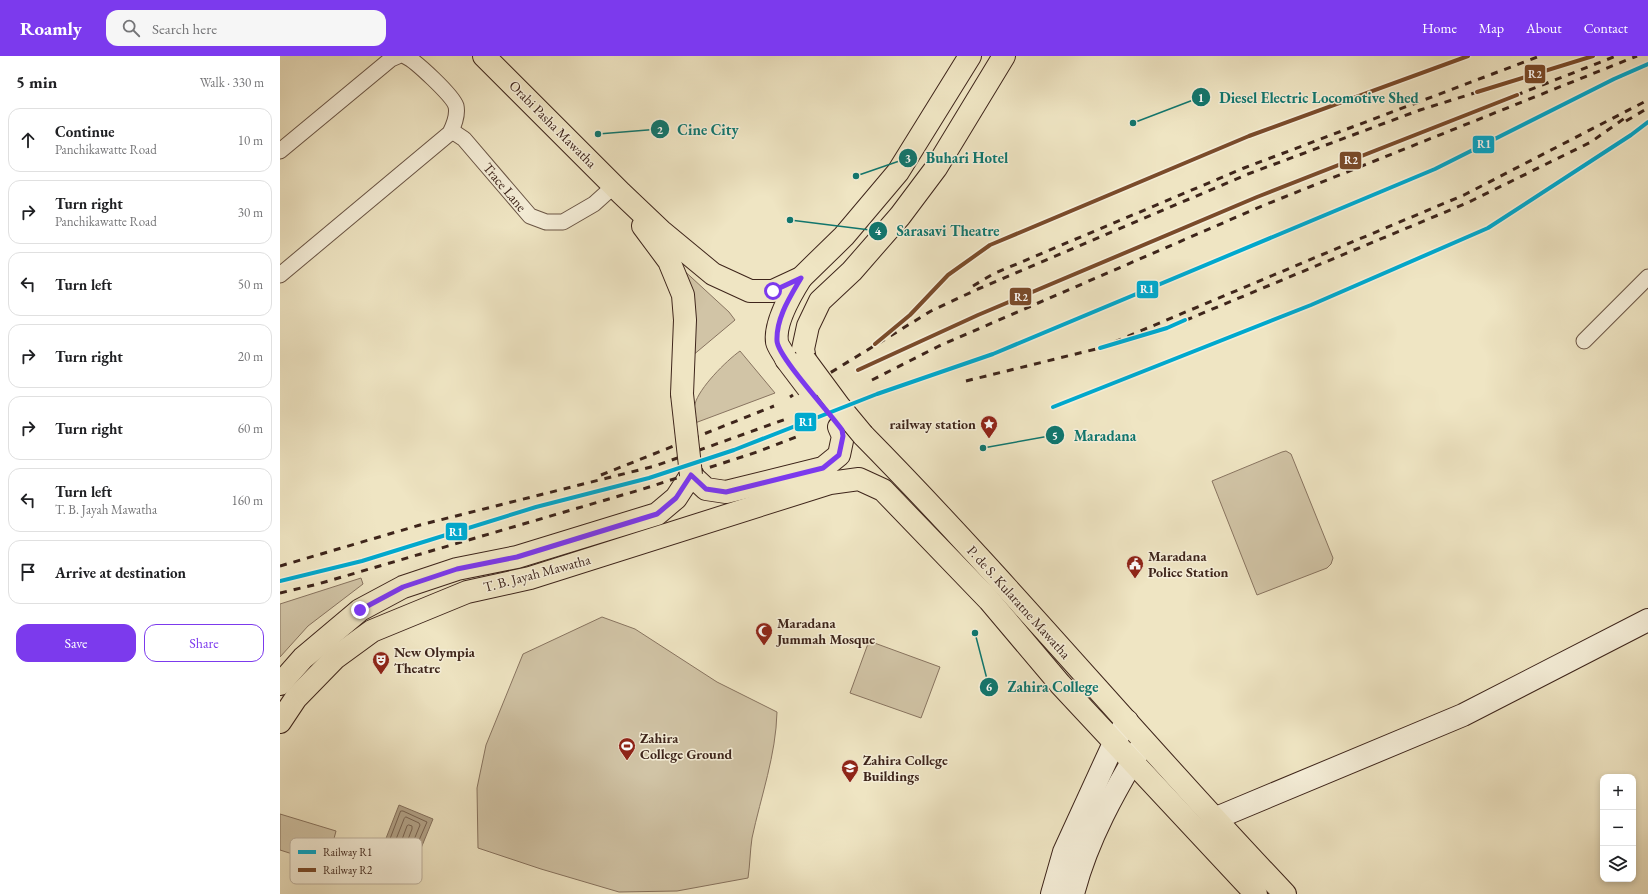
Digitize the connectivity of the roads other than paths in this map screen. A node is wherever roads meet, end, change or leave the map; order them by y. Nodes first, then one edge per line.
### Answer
1 (398, 56) edge
2 (405, 56) edge
3 (484, 56) edge
4 (970, 56) edge
5 (1004, 56) edge
6 (450, 133) junction
7 (280, 151) edge
8 (617, 190) junction
9 (280, 275) edge
10 (1648, 277) edge
11 (801, 278) junction
12 (1584, 341) dead end
13 (796, 359) junction
14 (691, 475) junction
15 (827, 476) junction
16 (403, 587) junction
17 (414, 613) junction
18 (1648, 620) edge
19 (280, 684) edge
20 (1127, 721) junction
21 (280, 722) edge
22 (1144, 742) junction
23 (1114, 743) junction
24 (1132, 762) junction
25 (1214, 820) junction
26 (1052, 894) edge
27 (1073, 894) edge
28 (1256, 894) edge
29 (1286, 894) edge

1 - 7 street
2 - 6 street
3 - 8 main road, Orabi Pasha Mawatha
4 - 11 main road
5 - 13 main road
6 - 8 street, Trace Lane
6 - 9 street
8 - 11 main road
8 - 14 main road, bridge
10 - 12 street
11 - 13 main road
13 - 15 main road, bridge
13 - 20 main road, P. de S. Kularatne Mawatha, bridge
14 - 15 main road
14 - 16 main road, T. B. Jayah Mawatha
15 - 17 main road, T. B. Jayah Mawatha
15 - 23 main road, P. de S. Kularatne Mawatha
16 - 17 main road
16 - 19 main road, T. B. Jayah Mawatha
17 - 21 main road, T. B. Jayah Mawatha
18 - 25 main road
20 - 22 main road, P. de S. Kularatne Mawatha
20 - 23 main road
22 - 24 main road
22 - 25 main road, P. de S. Kularatne Mawatha
23 - 24 main road, P. de S. Kularatne Mawatha
23 - 26 main road
24 - 27 main road
24 - 28 main road, P. de S. Kularatne Mawatha
25 - 29 main road, P. de S. Kularatne Mawatha

